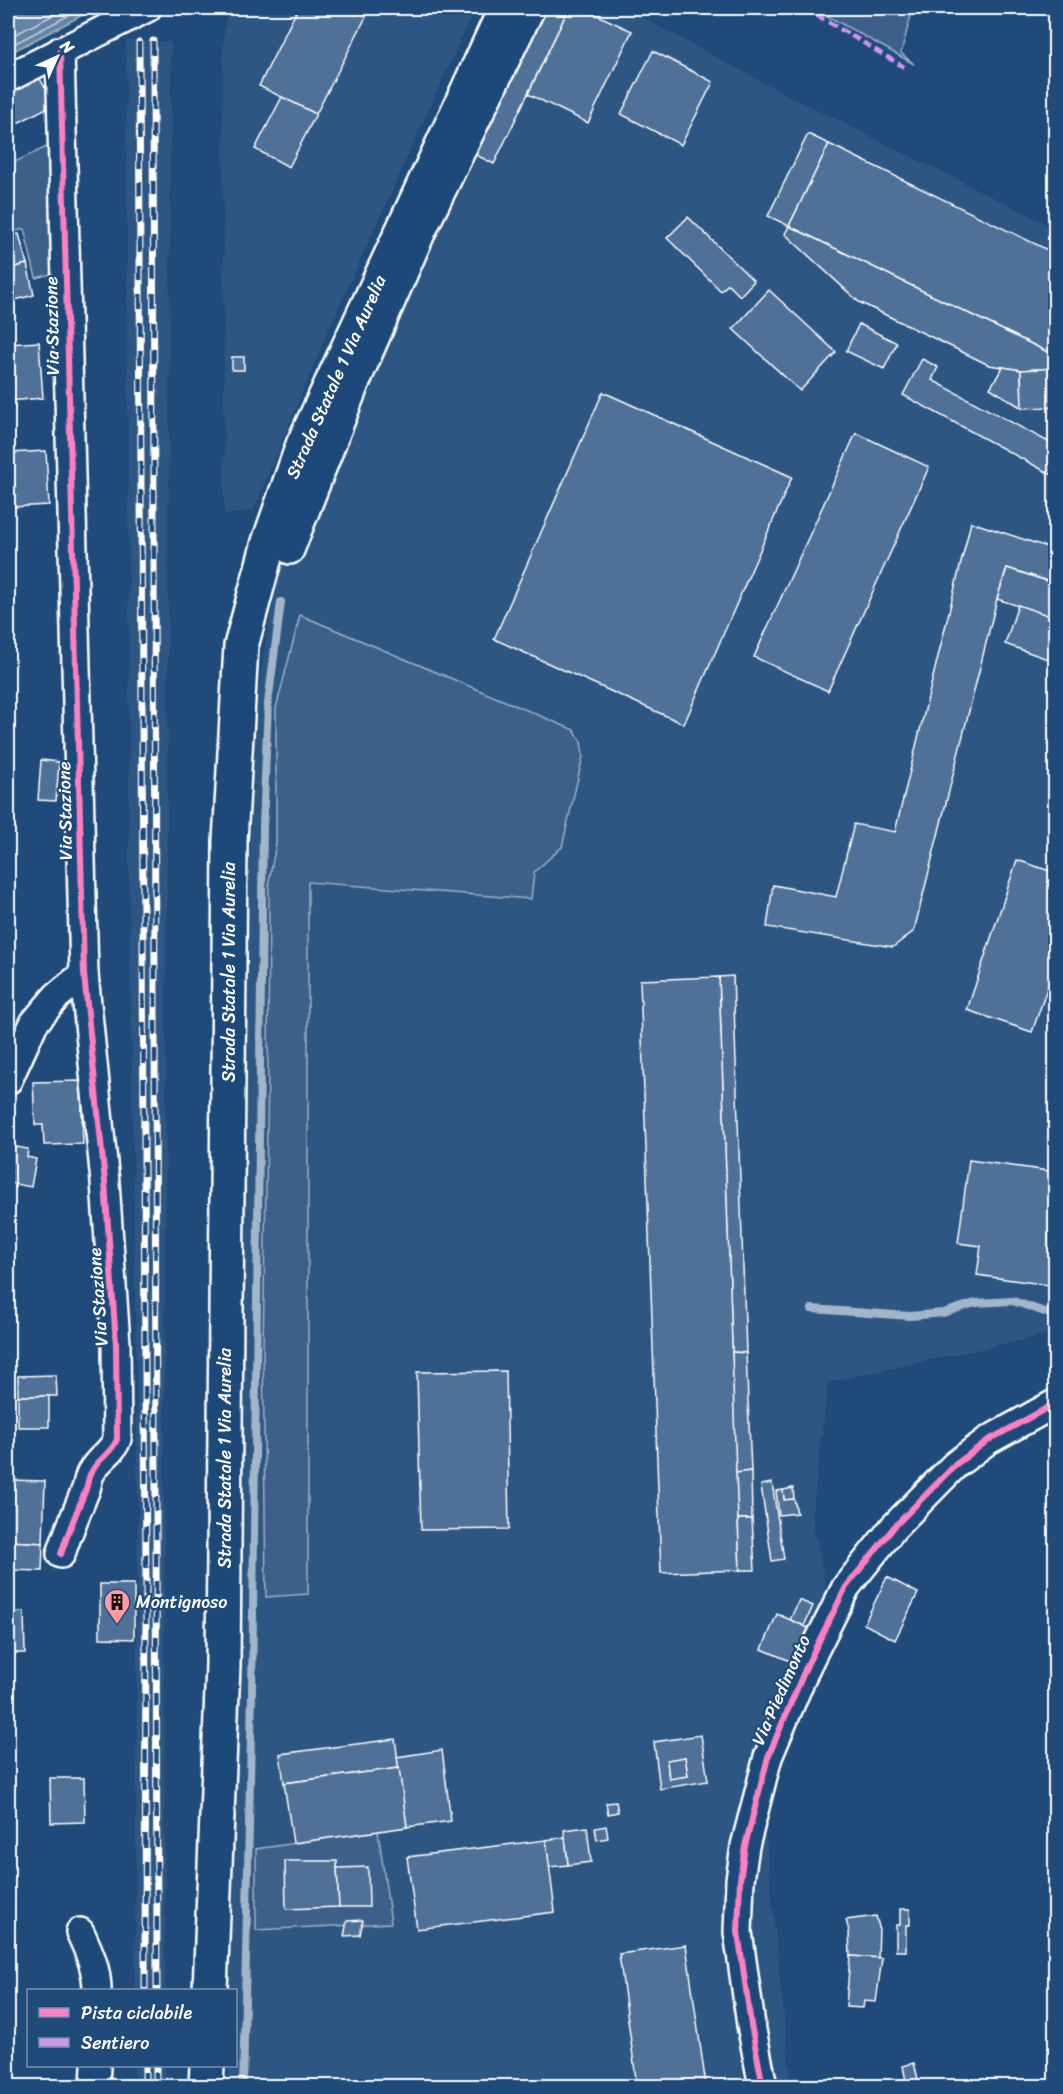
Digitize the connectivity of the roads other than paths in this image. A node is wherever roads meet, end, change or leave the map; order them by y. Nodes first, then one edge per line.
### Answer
1 (147, 8) edge
2 (506, 8) edge
3 (531, 8) edge
4 (60, 51) junction
5 (8, 78) edge
6 (290, 550) dead end
7 (84, 974) junction
8 (8, 1080) edge
9 (1056, 1403) edge
10 (61, 1554) dead end
11 (80, 1932) dead end
12 (97, 1989) edge
13 (210, 1989) edge
14 (96, 2067) edge
15 (207, 2067) edge
16 (95, 2086) edge
17 (206, 2086) edge
18 (763, 2086) edge

1 - 4 street
2 - 13 main road, Strada Statale 1 Via Aurelia
3 - 6 street
4 - 5 street
4 - 7 street, Via Stazione
7 - 8 street
7 - 10 street, Via Stazione
9 - 18 street, Via Piedimonto
11 - 12 street
14 - 16 street
15 - 17 main road

